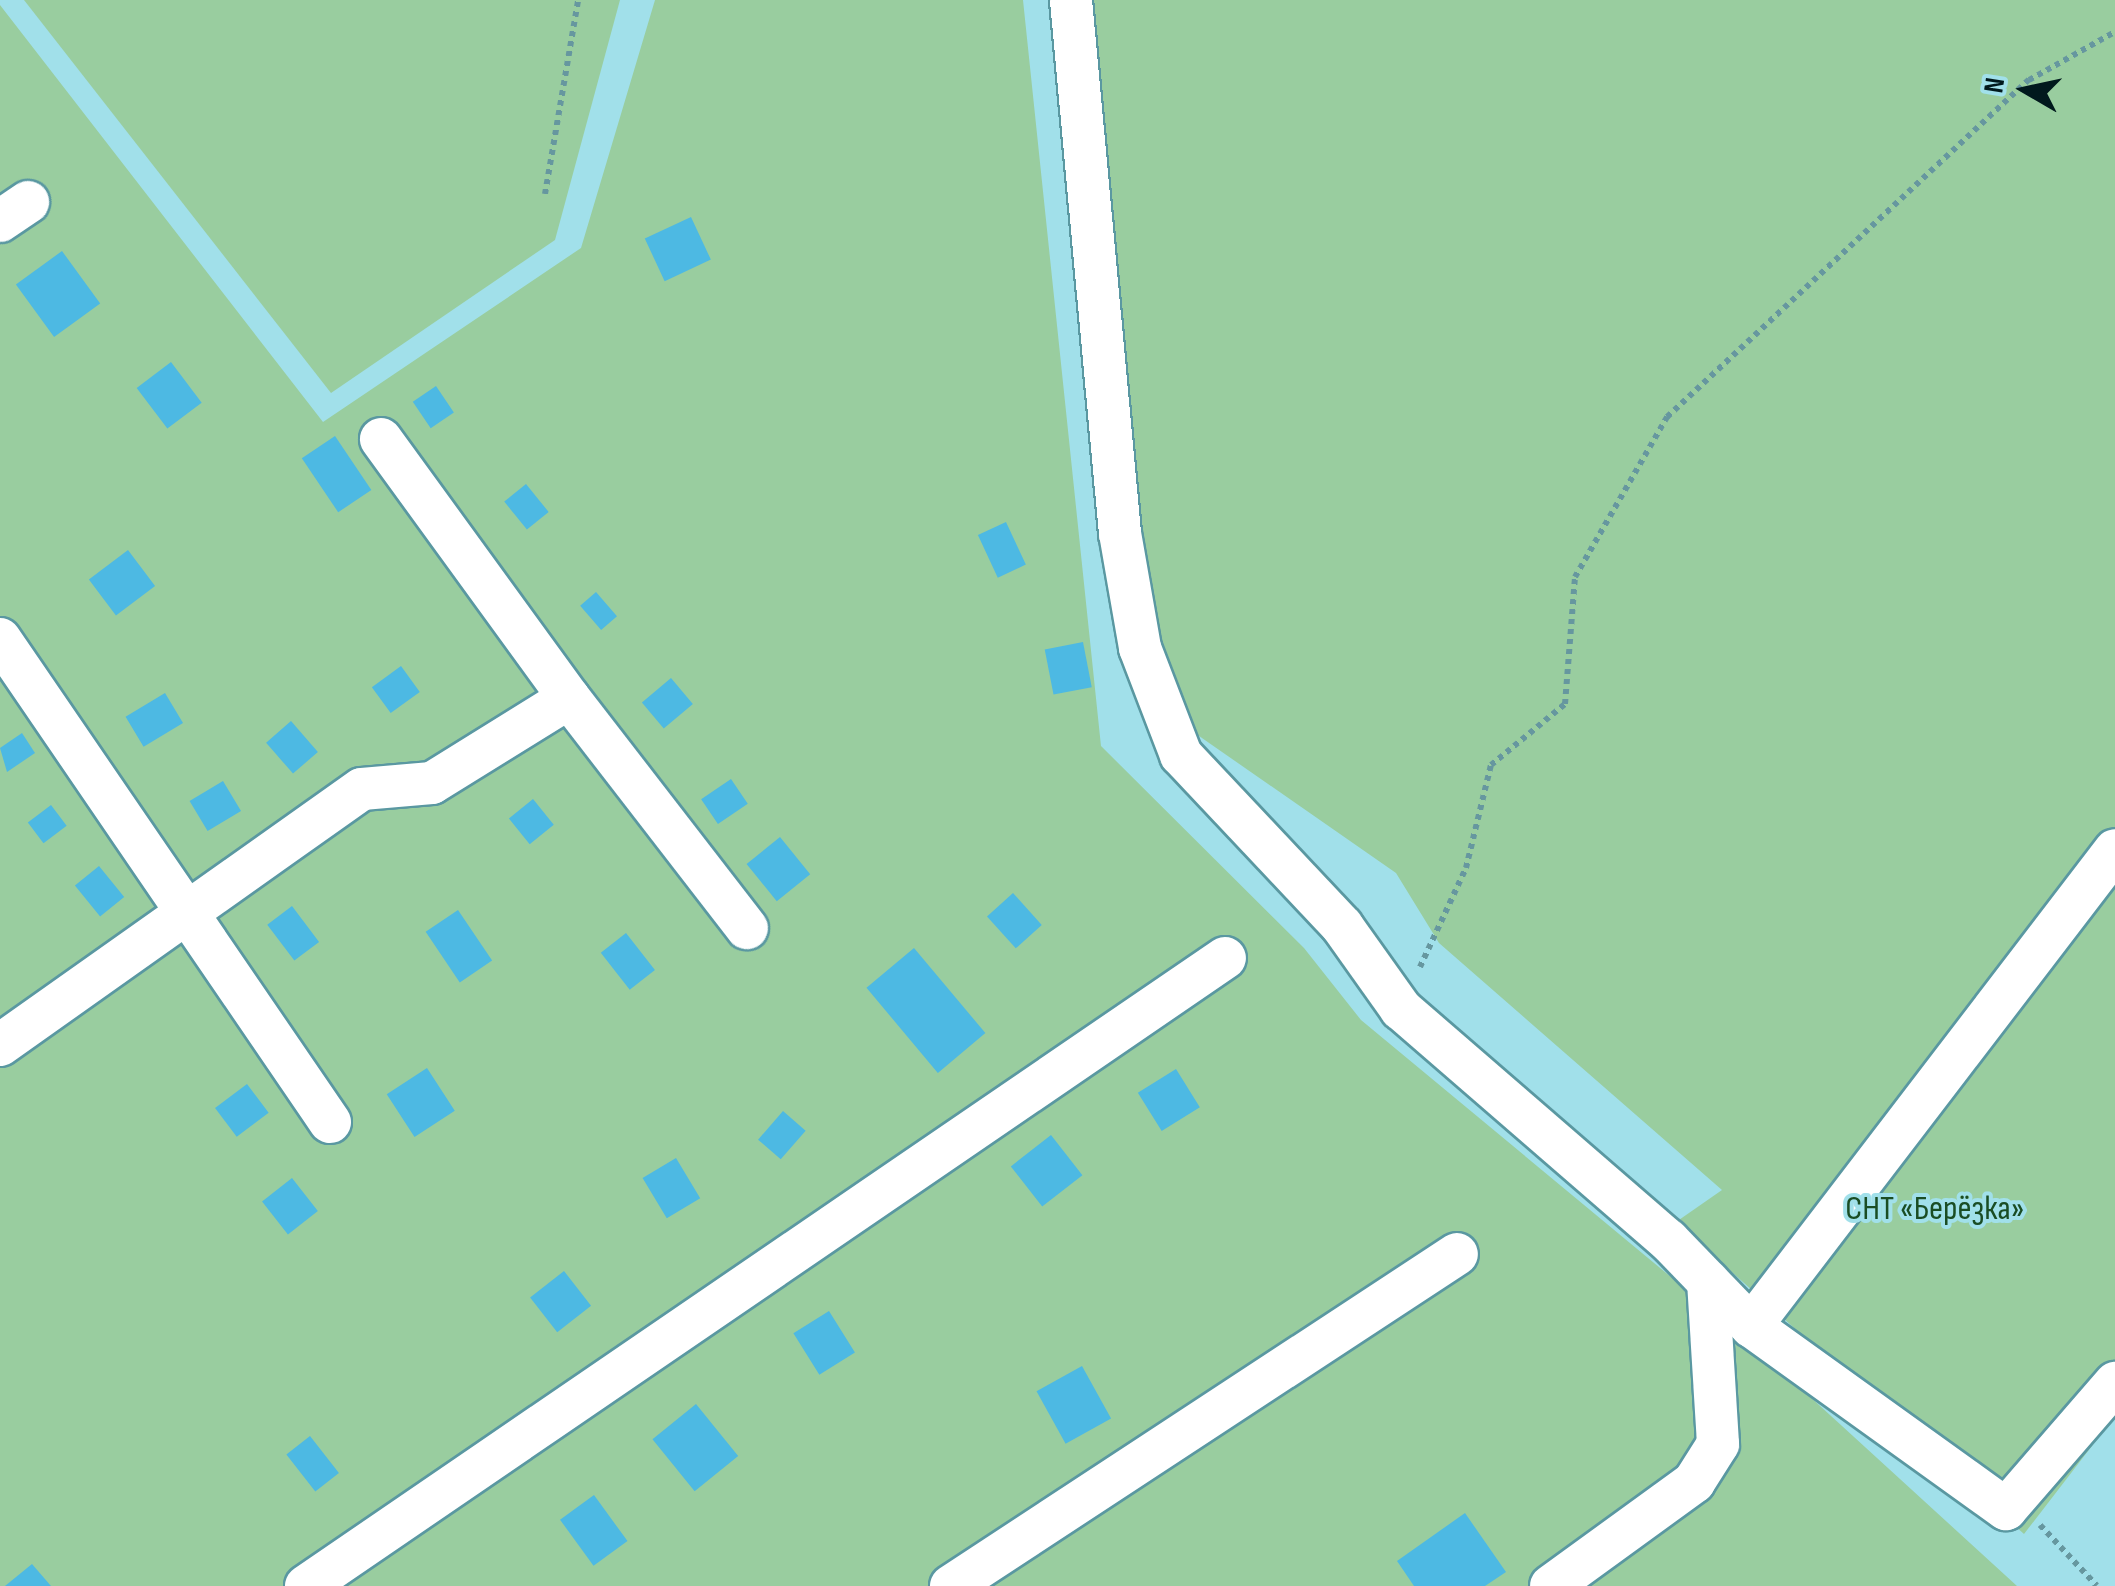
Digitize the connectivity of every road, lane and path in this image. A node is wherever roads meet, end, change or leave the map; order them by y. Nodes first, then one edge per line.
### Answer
1 (578, 0) edge
2 (1071, 0) edge
3 (2115, 32) edge
4 (544, 194) dead end
5 (381, 439) dead end
6 (0, 639) edge
7 (569, 698) junction
8 (2115, 850) edge
9 (190, 911) junction
10 (748, 928) dead end
11 (1225, 958) dead end
12 (1401, 1009) junction
13 (0, 1046) edge
14 (330, 1122) dead end
15 (1458, 1254) dead end
16 (1708, 1281) junction
17 (1751, 1326) junction
18 (2115, 1382) edge
19 (2006, 1509) junction
20 (315, 1584) edge
21 (950, 1586) edge
22 (1551, 1586) edge
23 (2096, 1586) edge

1 - 4 path
2 - 12 street
3 - 12 path
5 - 7 street
6 - 9 street
7 - 9 street
7 - 10 street
8 - 17 street
9 - 13 street
9 - 14 street
11 - 20 street
12 - 16 street
15 - 21 street
16 - 17 street
16 - 22 street
17 - 19 street
18 - 19 street
19 - 23 path

